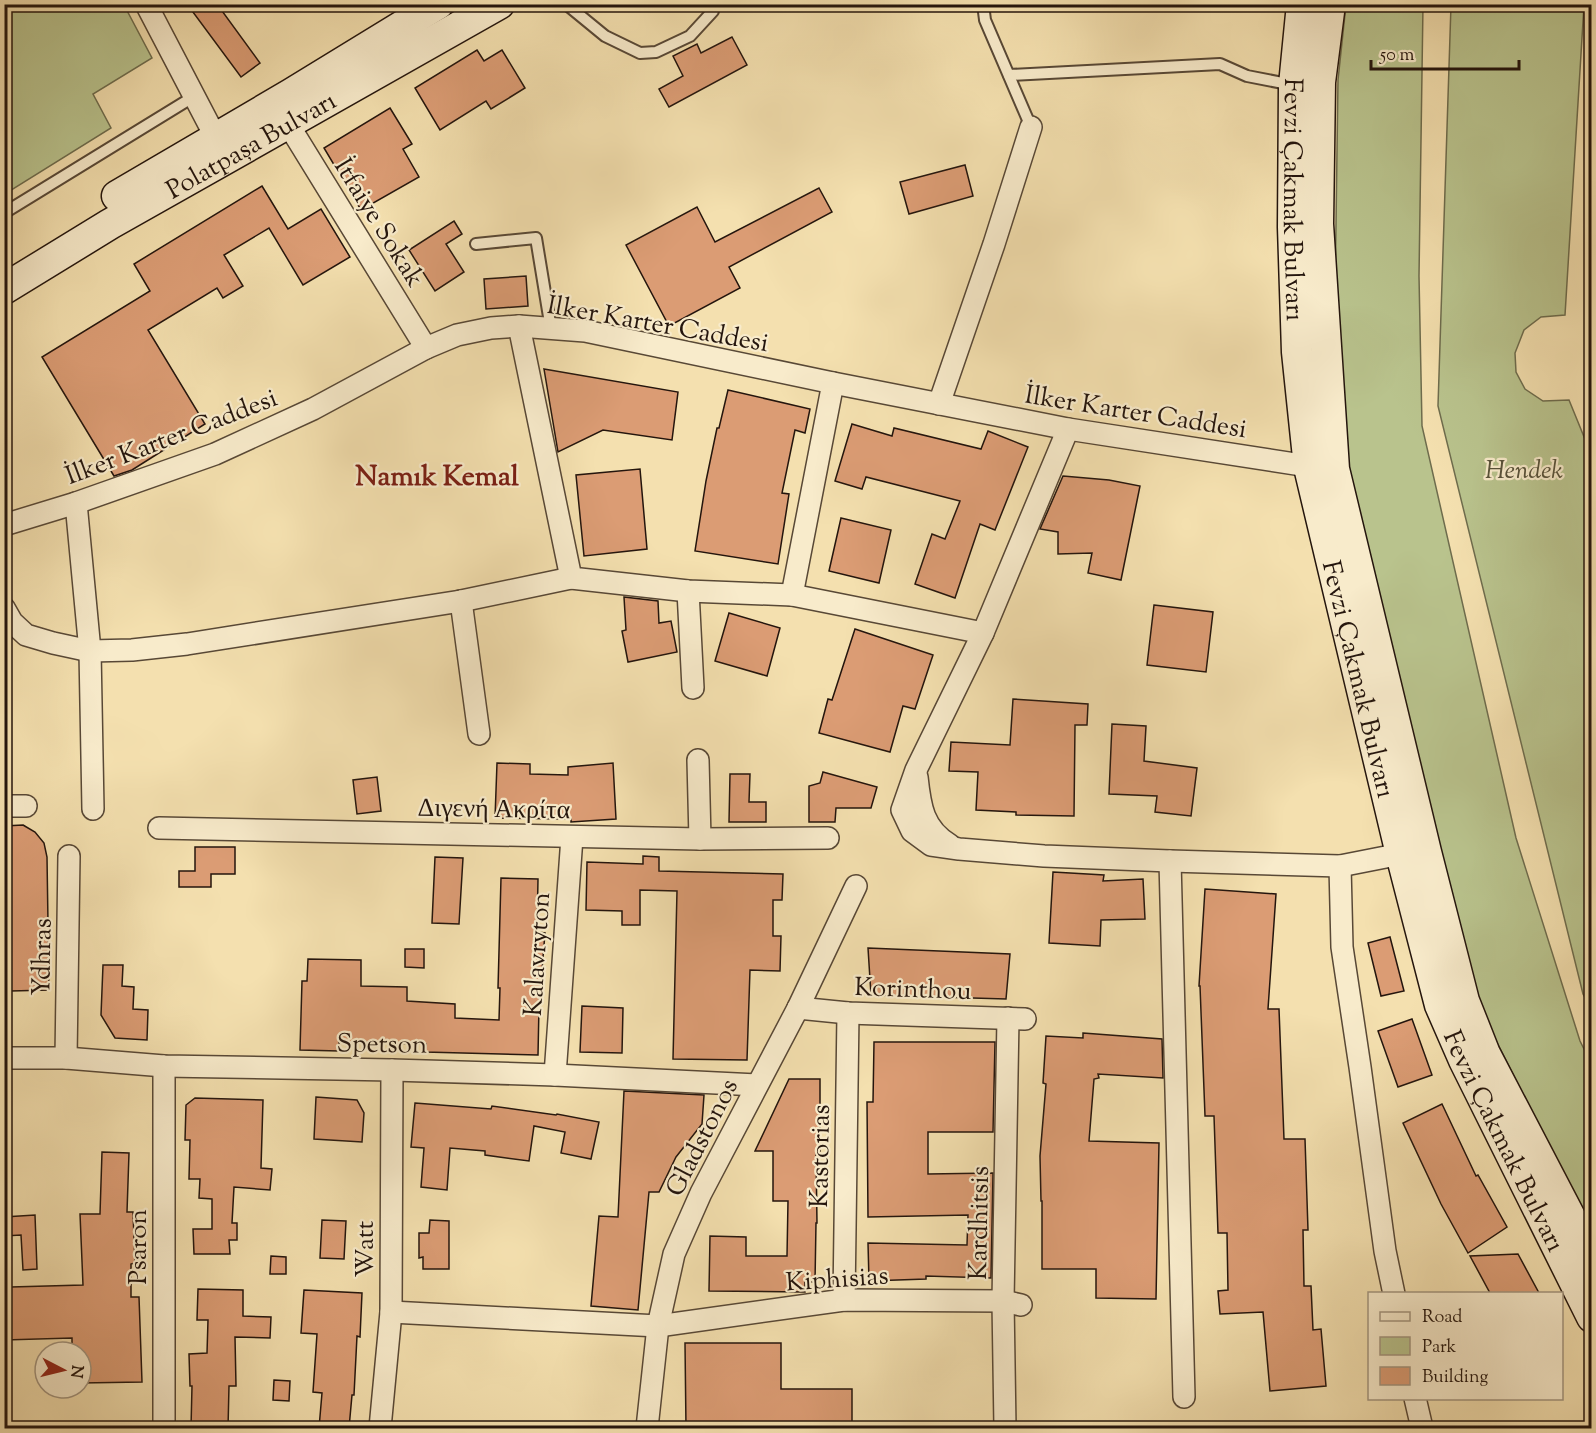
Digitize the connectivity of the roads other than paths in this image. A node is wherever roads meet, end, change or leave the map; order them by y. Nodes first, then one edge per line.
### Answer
1 (146, 4) edge
2 (438, 4) edge
3 (499, 4) edge
4 (566, 4) edge
5 (714, 4) edge
6 (983, 4) edge
7 (1302, 4) edge
8 (1330, 4) edge
9 (1009, 75) junction
10 (1294, 85) junction
11 (193, 97) junction
12 (288, 124) junction
13 (1031, 127) joint
14 (216, 138) junction
15 (4, 213) edge
16 (476, 244) dead end
17 (4, 265) edge
18 (4, 289) edge
19 (519, 327) junction
20 (551, 328) junction
21 (426, 348) junction
22 (833, 383) junction
23 (939, 404) junction
24 (1068, 429) junction
25 (1322, 468) junction
26 (76, 503) junction
27 (4, 525) edge
28 (571, 578) junction
29 (688, 591) junction
30 (792, 595) junction
31 (461, 601) junction
32 (4, 608) edge
33 (982, 633) junction
34 (90, 651) junction
35 (693, 688) dead end
36 (479, 734) dead end
37 (698, 760) dead end
38 (4, 806) edge
39 (26, 806) dead end
40 (93, 809) dead end
41 (159, 828) dead end
42 (572, 837) junction
43 (828, 838) dead end
44 (700, 839) junction
45 (1414, 853) junction
46 (69, 856) dead end
47 (1170, 861) junction
48 (1340, 866) junction
49 (856, 886) dead end
50 (798, 1008) junction
51 (848, 1013) junction
52 (1017, 1018) joint
53 (4, 1058) edge
54 (66, 1058) junction
55 (164, 1066) junction
56 (392, 1070) junction
57 (555, 1075) junction
58 (757, 1085) junction
59 (1592, 1259) edge
60 (1394, 1292) edge
61 (844, 1300) junction
62 (1012, 1303) junction
63 (391, 1312) junction
64 (1592, 1317) edge
65 (658, 1326) junction
66 (1184, 1397) dead end
67 (1415, 1400) edge
68 (164, 1428) edge
69 (380, 1428) edge
70 (647, 1428) edge
71 (1005, 1428) edge
72 (1422, 1428) edge

1 - 11 street
2 - 14 main road, Polatpaşa Bulvarı
3 - 12 main road, Polatpaşa Bulvarı
4 - 5 lane
6 - 9 lane
7 - 10 main road, Fevzi Çakmak Bulvarı
8 - 25 main road, Fevzi Çakmak Bulvarı
9 - 10 lane
9 - 13 lane
10 - 25 main road, Fevzi Çakmak Bulvarı
11 - 14 street
11 - 15 lane
12 - 18 main road, Polatpaşa Bulvarı
12 - 21 street, İtfaiye Sokak
13 - 23 street
14 - 17 main road, Polatpaşa Bulvarı
16 - 20 lane
19 - 20 street, İlker Karter Caddesi
19 - 21 street, İlker Karter Caddesi
19 - 28 street
20 - 22 street, İlker Karter Caddesi
21 - 26 street, İlker Karter Caddesi
22 - 23 street, İlker Karter Caddesi
22 - 30 street
23 - 24 street, İlker Karter Caddesi
24 - 25 street, İlker Karter Caddesi
24 - 33 street
25 - 45 main road, Fevzi Çakmak Bulvarı
26 - 27 street, İlker Karter Caddesi
26 - 34 street
28 - 29 street
28 - 31 street
29 - 30 street
29 - 35 street
30 - 33 street
31 - 34 street
31 - 36 street
32 - 34 street
33 - 47 street
34 - 40 street
37 - 44 street
38 - 39 street
41 - 42 street, Διγενή Ακρίτα
42 - 44 street, Διγενή Ακρίτα
42 - 57 street, Kalavryton
43 - 44 street, Διγενή Ακρίτα
45 - 48 street
45 - 59 main road, Fevzi Çakmak Bulvarı
45 - 64 main road, Fevzi Çakmak Bulvarı
46 - 54 street, Ydhras
47 - 48 street
47 - 66 street
48 - 60 street
49 - 50 street, Gladstonos
50 - 51 street, Korinthou
50 - 58 street, Gladstonos
51 - 52 street, Korinthou
51 - 61 street, Kastorias
52 - 62 street, Kardhitsis
53 - 54 street, Spetson
54 - 55 street, Spetson
55 - 56 street, Spetson
55 - 68 street, Psaron
56 - 57 street, Spetson
56 - 63 street, Watt
57 - 58 street, Spetson
58 - 65 street, Gladstonos
61 - 62 street, Kiphisias
61 - 65 street, Kiphisias
62 - 71 street, Kardhitsis
63 - 65 street, Kiphisias
63 - 69 street, Watt
65 - 70 street, Gladstonos
67 - 72 street

